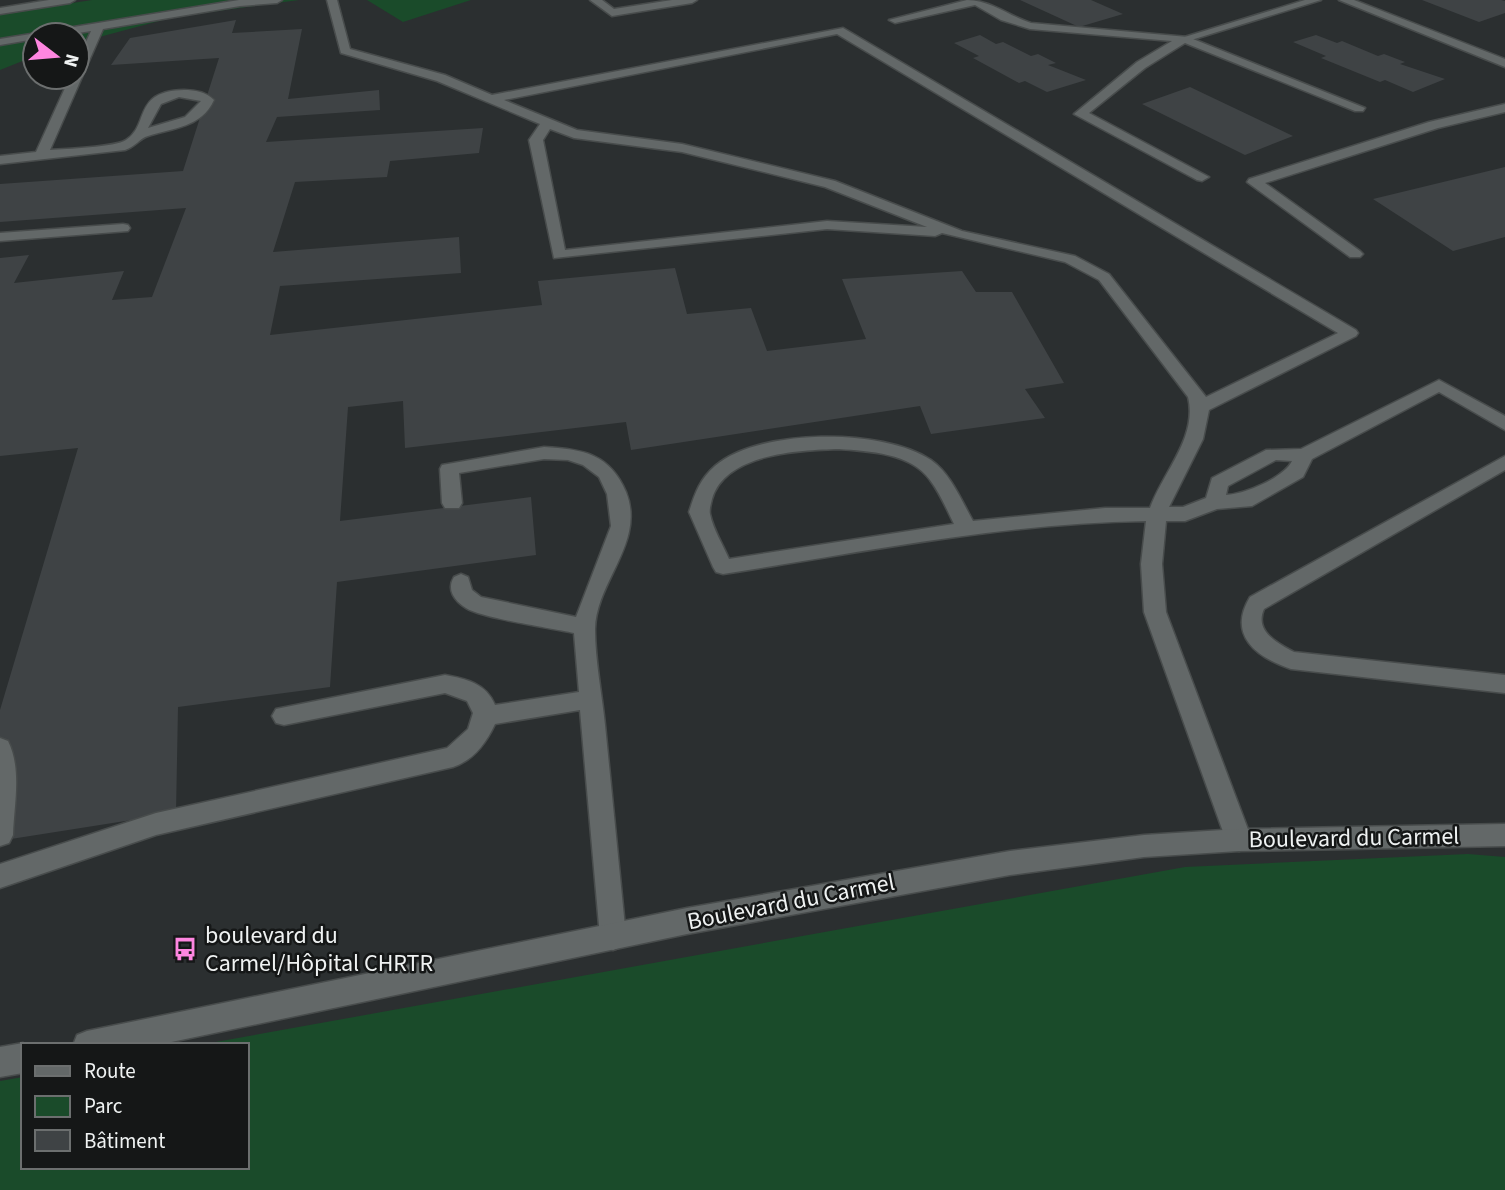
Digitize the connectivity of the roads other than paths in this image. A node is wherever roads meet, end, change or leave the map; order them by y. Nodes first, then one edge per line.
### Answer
1 (70, 0) edge
2 (277, 0) edge
3 (332, 0) edge
4 (595, 0) edge
5 (692, 0) edge
6 (1316, 0) edge
7 (1344, 0) edge
8 (665, 2) edge
9 (0, 11) edge
10 (895, 20) dead end
11 (99, 26) junction
12 (91, 27) edge
13 (21, 38) edge
14 (1184, 39) junction
15 (0, 42) edge
16 (91, 44) edge
17 (1505, 63) edge
18 (70, 91) edge
19 (492, 99) junction
20 (1359, 108) dead end
21 (1505, 108) edge
22 (548, 123) junction
23 (139, 134) junction
24 (41, 156) junction
25 (0, 160) edge
26 (1202, 177) dead end
27 (912, 215) junction
28 (873, 227) junction
29 (123, 228) dead end
30 (958, 234) junction
31 (0, 237) edge
32 (1355, 254) dead end
33 (1201, 407) junction
34 (1505, 424) edge
35 (1304, 455) junction
36 (1505, 462) edge
37 (1215, 502) junction
38 (452, 503) dead end
39 (1157, 515) junction
40 (967, 529) junction
41 (461, 582) dead end
42 (584, 627) junction
43 (1505, 684) edge
44 (590, 699) junction
45 (284, 716) dead end
46 (486, 716) junction
47 (0, 748) edge
48 (0, 835) edge
49 (1505, 835) edge
50 (1239, 840) junction
51 (0, 876) edge
52 (613, 937) junction
53 (97, 1043) edge
54 (21, 1058) edge
55 (0, 1062) edge

1 - 9 street
2 - 11 street
3 - 19 street
4 - 8 street
5 - 8 street
6 - 14 street
7 - 17 street
10 - 14 street
11 - 12 street
11 - 16 street
13 - 15 street
14 - 20 street
14 - 26 street
18 - 24 street
19 - 22 street
19 - 33 street
21 - 32 street
22 - 27 street
22 - 28 street
23 - 23 street
23 - 24 street
24 - 25 street
27 - 28 street
27 - 30 street
28 - 30 street
29 - 31 street
30 - 33 street
33 - 39 street
34 - 35 street
35 - 37 street
35 - 37 street
36 - 43 street
37 - 39 street
38 - 42 street
39 - 40 street
39 - 50 street
40 - 40 street
41 - 42 street
42 - 44 street
44 - 46 street
44 - 52 street
45 - 46 street
46 - 51 street
47 - 48 street
49 - 50 street, Boulevard du Carmel
50 - 52 street, Boulevard du Carmel
52 - 53 street, Boulevard du Carmel
54 - 55 street

